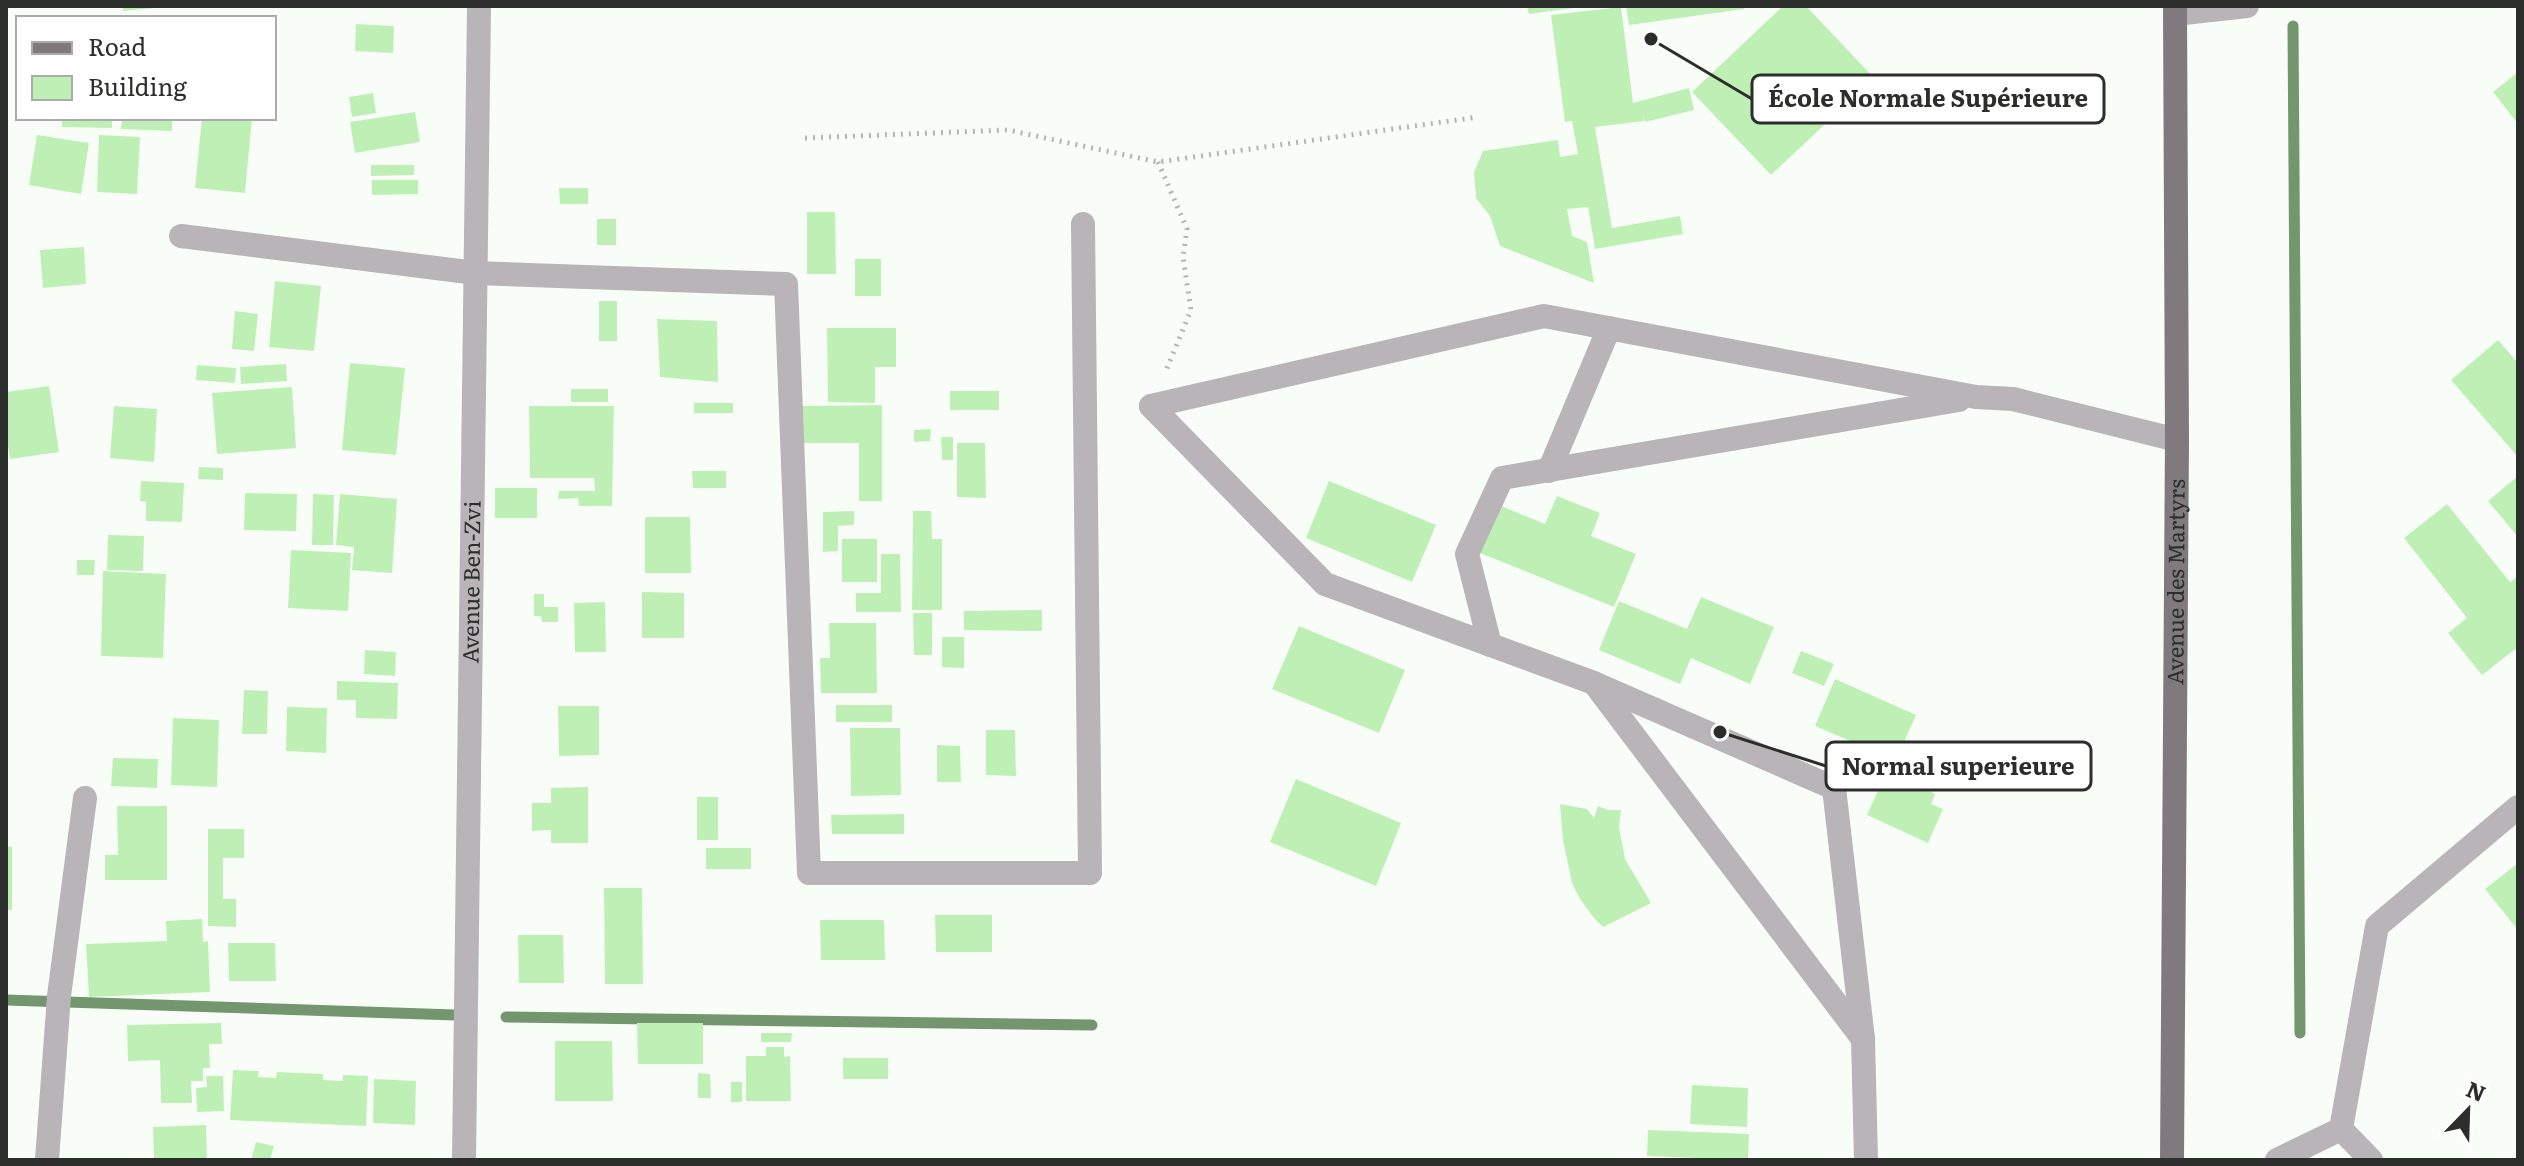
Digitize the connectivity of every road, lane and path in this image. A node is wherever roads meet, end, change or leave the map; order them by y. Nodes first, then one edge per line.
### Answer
1 (479, 6) edge
2 (2247, 6) edge
3 (2175, 10) edge
4 (1478, 117) dead end
5 (805, 138) dead end
6 (1158, 162) junction
7 (1083, 224) dead end
8 (181, 236) dead end
9 (476, 273) junction
10 (1609, 328) junction
11 (1976, 397) junction
12 (1151, 406) junction
13 (2177, 440) junction
14 (1549, 471) junction
15 (1490, 645) junction
16 (1594, 683) junction
17 (85, 798) dead end
18 (2518, 807) edge
19 (1863, 1039) junction
20 (2341, 1129) junction
21 (47, 1160) edge
22 (464, 1160) edge
23 (1866, 1160) edge
24 (2172, 1160) edge
25 (2277, 1160) edge
26 (2371, 1160) edge

1 - 9 street, Avenue Ben-Zvi
2 - 3 street
3 - 13 main road, Avenue des Martyrs
4 - 6 path
5 - 6 path
6 - 12 path
7 - 9 street
8 - 9 street
9 - 22 street, Avenue Ben-Zvi
10 - 11 street
10 - 12 street
10 - 14 street
11 - 13 street
11 - 14 street
12 - 15 street
13 - 24 main road, Avenue des Martyrs
14 - 15 street
15 - 16 street
16 - 19 street
16 - 19 street
17 - 21 street
18 - 20 street
19 - 23 street
20 - 25 street
20 - 26 street

